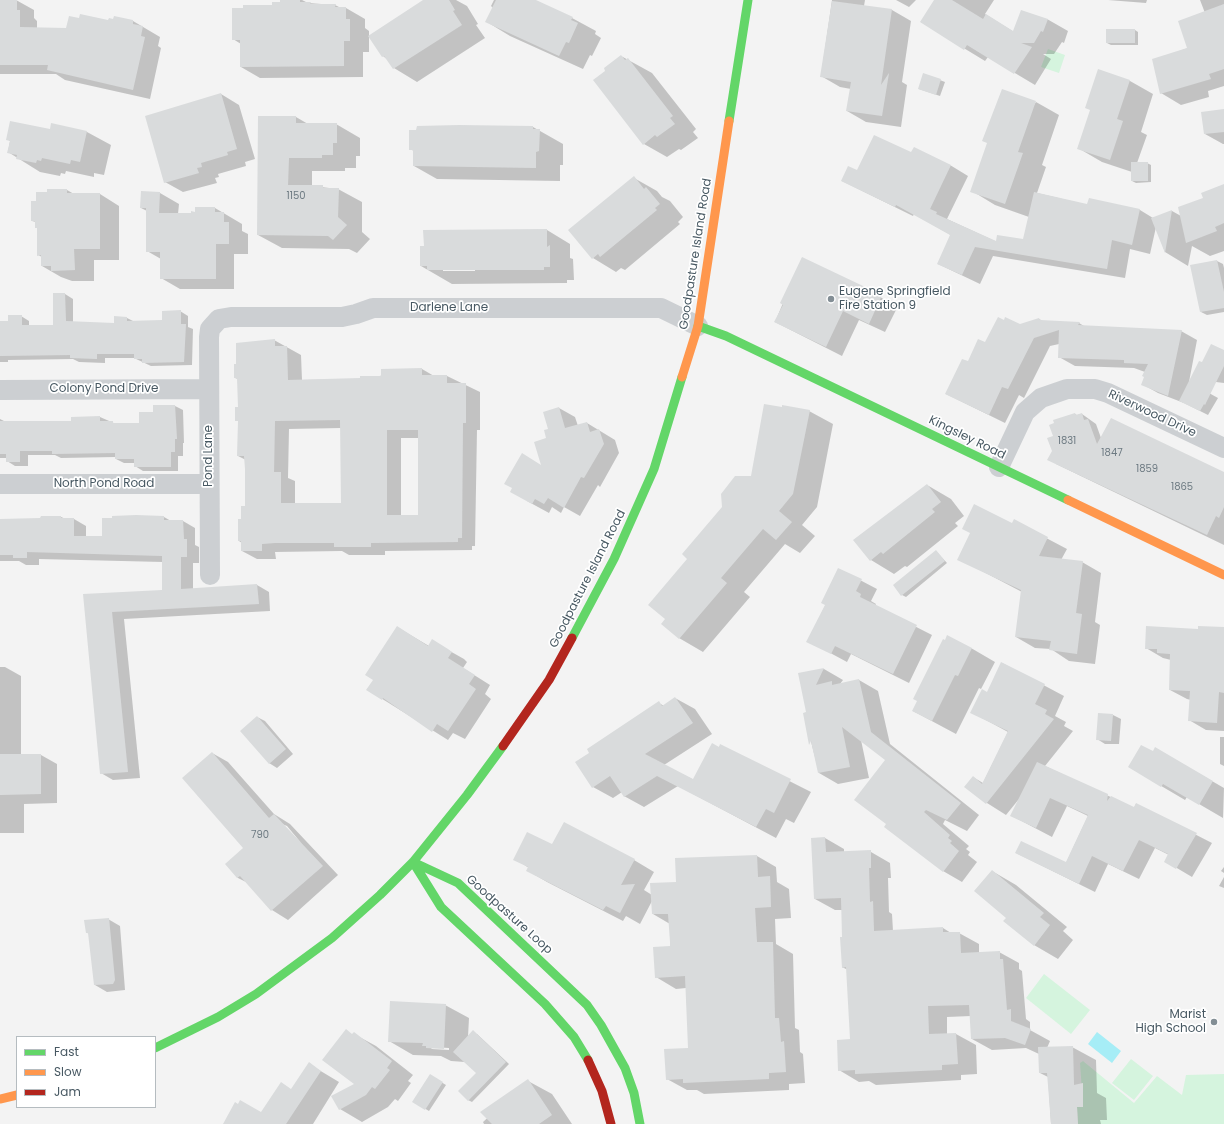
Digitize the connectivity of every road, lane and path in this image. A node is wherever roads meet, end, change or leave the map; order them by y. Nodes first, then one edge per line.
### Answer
1 (748, 0) edge
2 (698, 326) junction
3 (209, 337) joint
4 (209, 389) junction
5 (0, 390) edge
6 (1224, 448) edge
7 (999, 466) junction
8 (0, 484) edge
9 (209, 484) junction
10 (210, 575) dead end
11 (1224, 575) edge
12 (413, 862) junction
13 (156, 1048) edge
14 (16, 1095) edge
15 (0, 1099) edge
16 (610, 1124) edge
17 (640, 1124) edge

1 - 2 main road, Goodpasture Island Road
2 - 3 street, Darlene Lane
2 - 7 main road, Kingsley Road
2 - 12 main road, Goodpasture Island Road
3 - 4 street, Pond Lane
4 - 5 street, Colony Pond Drive
4 - 9 street, Pond Lane
6 - 7 street, Riverwood Drive
7 - 11 main road, Kingsley Road
8 - 9 street, North Pond Road
9 - 10 street, Pond Lane
12 - 13 main road, Goodpasture Island Road
12 - 16 main road
12 - 17 main road, Goodpasture Loop
14 - 15 main road

